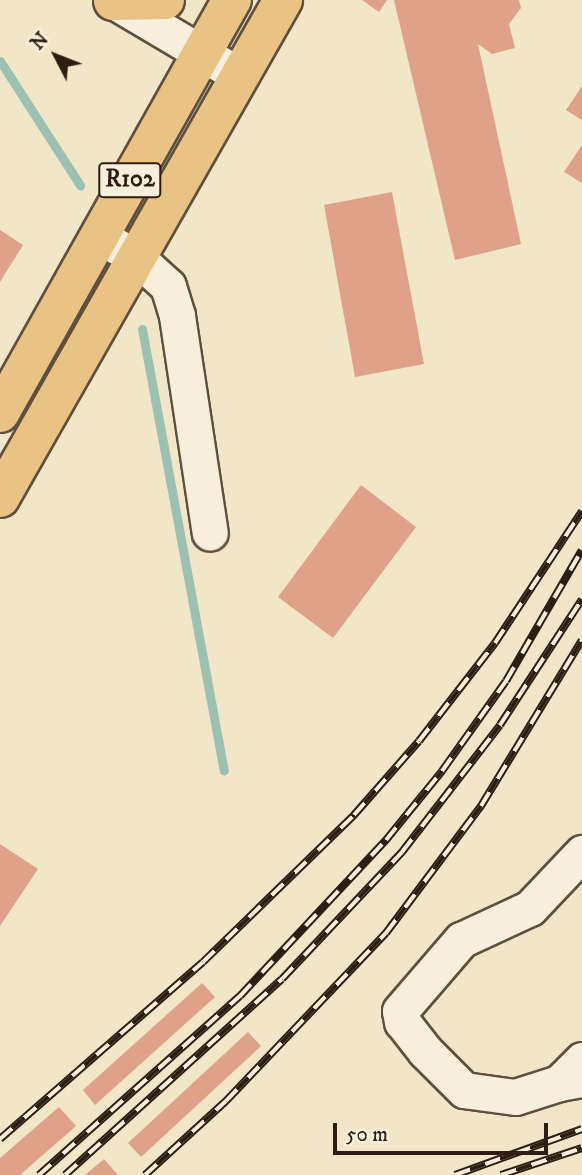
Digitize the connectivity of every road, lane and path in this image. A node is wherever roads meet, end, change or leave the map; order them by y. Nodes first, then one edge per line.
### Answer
1 (112, 0) edge
2 (165, 0) edge
3 (232, 0) edge
4 (283, 0) edge
5 (201, 52) junction
6 (239, 75) junction
7 (98, 236) junction
8 (136, 257) junction
9 (0, 413) edge
10 (0, 498) edge
11 (210, 533) dead end
12 (582, 853) edge
13 (574, 1074) edge

1 - 2 main road
1 - 5 lane
3 - 5 main road, R102
4 - 6 main road, R102
5 - 6 lane
5 - 7 main road, R102
6 - 8 main road, R102
7 - 8 lane
7 - 9 main road, R102
8 - 10 main road, R102
8 - 11 lane
12 - 13 lane

